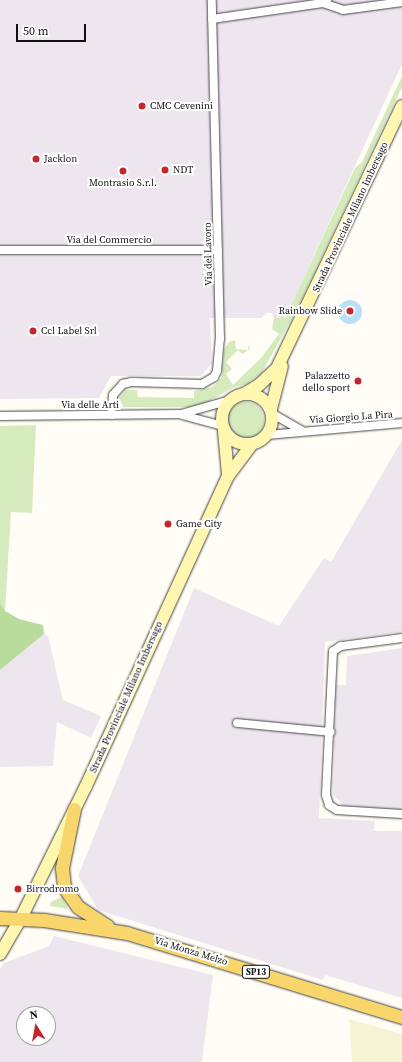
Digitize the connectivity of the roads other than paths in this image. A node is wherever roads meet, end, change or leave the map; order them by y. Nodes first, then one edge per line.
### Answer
1 (212, 0) edge
2 (325, 2) edge
3 (402, 2) edge
4 (212, 19) junction
5 (402, 106) edge
6 (0, 250) edge
7 (218, 250) junction
8 (298, 328) junction
9 (244, 394) junction
10 (230, 400) junction
11 (272, 411) junction
12 (181, 414) junction
13 (111, 415) junction
14 (0, 416) edge
15 (402, 423) edge
16 (224, 428) junction
17 (302, 431) junction
18 (267, 436) junction
19 (252, 444) junction
20 (228, 476) junction
21 (402, 638) edge
22 (237, 723) dead end
23 (331, 732) junction
24 (74, 809) junction
25 (402, 814) edge
26 (0, 918) edge
27 (21, 918) junction
28 (110, 928) junction
29 (0, 954) edge
30 (402, 1017) edge

1 - 4 street, Via del Lavoro
2 - 3 street
2 - 4 street
4 - 7 street, Via del Lavoro
5 - 8 main road, Strada Provinciale Milano Imbersago
6 - 7 street, Via del Commercio
7 - 13 street, Via del Lavoro
8 - 9 main road, Strada Provinciale Milano Imbersago
8 - 11 main road, Strada Provinciale Milano Imbersago
9 - 10 main road
9 - 11 main road
10 - 12 street, Via delle Arti
10 - 16 main road
11 - 17 street, Via Giorgio La Pira
11 - 18 main road
12 - 13 street, Via delle Arti
12 - 16 street, Via delle Arti
13 - 14 street, Via delle Arti
15 - 17 street, Via Giorgio La Pira
16 - 19 main road
16 - 20 main road, Strada Provinciale Milano Imbersago
17 - 18 street, Via Giorgio La Pira
18 - 19 main road
19 - 20 main road, Strada Provinciale Milano Imbersago
20 - 24 main road, Strada Provinciale Milano Imbersago
21 - 23 street
22 - 23 street
23 - 25 street
24 - 27 main road, Strada Provinciale Milano Imbersago
24 - 28 main road
26 - 27 main road, SP13
27 - 28 main road, Via Monza Melzo / SP13
27 - 29 main road, Strada Provinciale Milano Imbersago
28 - 30 main road, Via Monza Melzo / SP13

